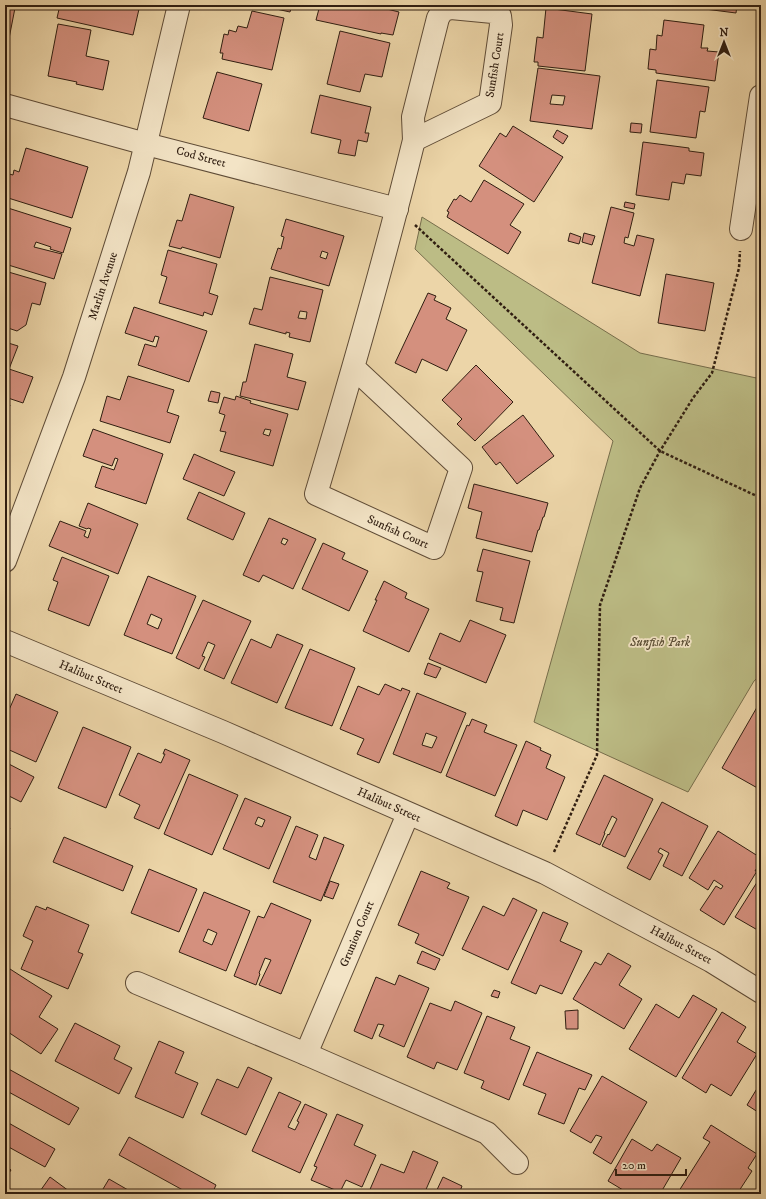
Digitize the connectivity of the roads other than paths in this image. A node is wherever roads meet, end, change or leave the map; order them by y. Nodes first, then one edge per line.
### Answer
1 (179, 5) edge
2 (761, 96) edge
3 (5, 105) edge
4 (414, 140) junction
5 (146, 144) junction
6 (397, 209) junction
7 (741, 229) road end
8 (354, 368) junction
9 (5, 561) edge
10 (5, 641) edge
11 (408, 814) junction
12 (137, 983) dead end
13 (761, 992) edge
14 (306, 1054) junction
15 (516, 1163) dead end

1 - 5 street, Marlin Avenue
2 - 7 street
3 - 5 street, Cod Street
4 - 4 street, Sunfish Court
4 - 6 street, Sunfish Court
5 - 6 street, Cod Street
5 - 9 street, Marlin Avenue
6 - 8 street, Sunfish Court
8 - 8 street, Sunfish Court
10 - 11 street, Halibut Street
11 - 13 street, Halibut Street
11 - 14 street, Grunion Court
12 - 14 street
14 - 15 street

